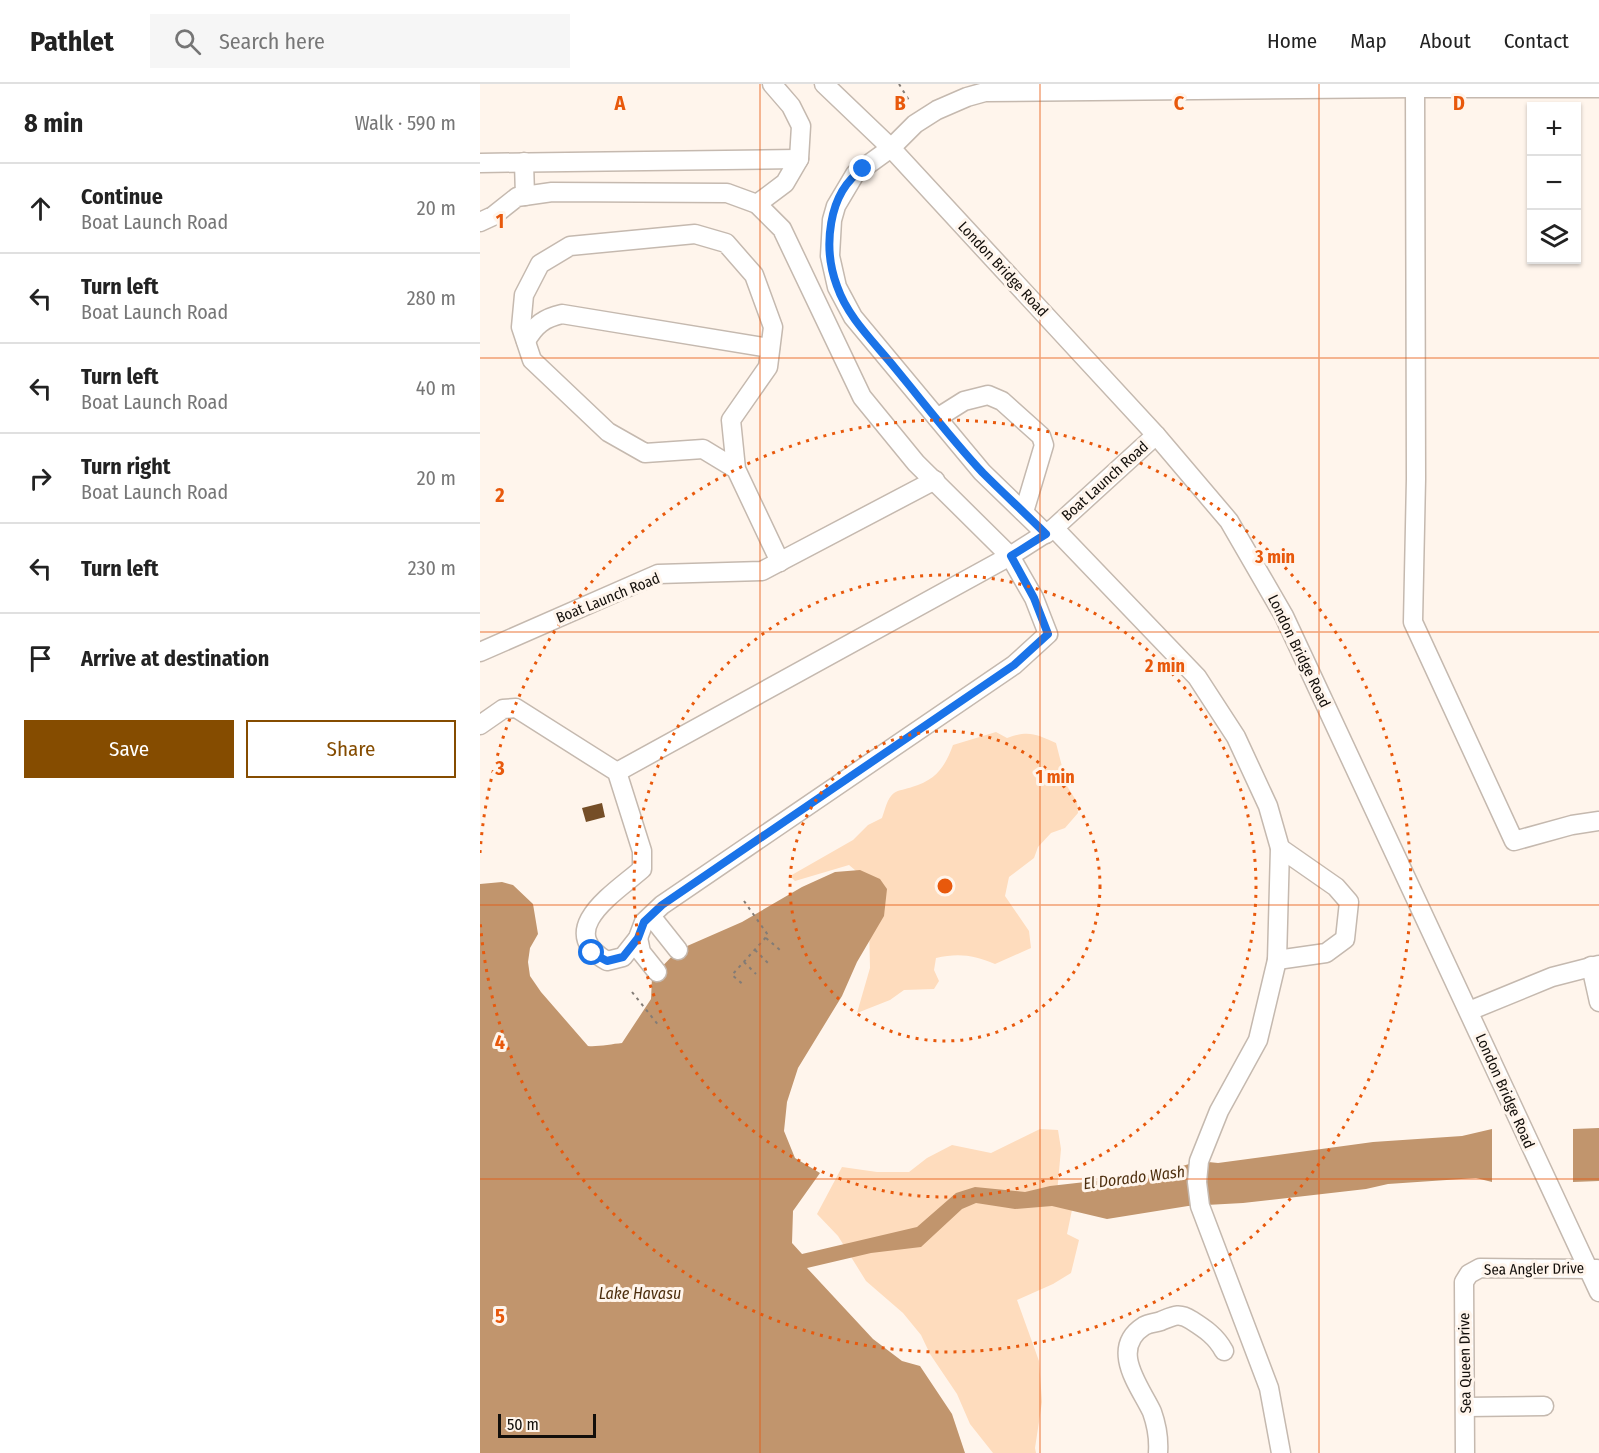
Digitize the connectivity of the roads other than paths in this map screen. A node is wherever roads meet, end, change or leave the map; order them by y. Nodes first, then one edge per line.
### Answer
1 (772, 84) edge
2 (824, 84) edge
3 (1415, 86) edge
4 (1599, 88) edge
5 (891, 148) junction
6 (799, 159) junction
7 (524, 162) junction
8 (661, 162) junction
9 (480, 163) edge
10 (660, 192) junction
11 (525, 196) junction
12 (757, 204) junction
13 (480, 222) edge
14 (526, 341) junction
15 (770, 348) junction
16 (937, 418) junction
17 (1156, 435) junction
18 (736, 469) junction
19 (934, 480) junction
20 (1024, 512) junction
21 (1050, 531) junction
22 (1011, 556) junction
23 (780, 562) junction
24 (480, 652) edge
25 (480, 725) edge
26 (616, 772) junction
27 (1599, 821) edge
28 (1281, 848) junction
29 (651, 916) junction
30 (638, 938) junction
31 (678, 950) dead end
32 (1277, 960) junction
33 (1595, 965) edge
34 (657, 972) dead end
35 (1599, 1002) edge
36 (1469, 1011) junction
37 (1593, 1269) edge
38 (1469, 1274) joint
39 (1599, 1292) edge
40 (1254, 1349) junction
41 (1544, 1406) dead end
42 (1466, 1407) junction
43 (1158, 1453) edge
44 (1281, 1453) edge
45 (1465, 1453) edge

1 - 6 street
2 - 5 street, London Bridge Road
3 - 4 street
3 - 5 street
3 - 27 street
5 - 16 street
5 - 17 street, London Bridge Road
6 - 8 street
6 - 12 street
7 - 8 street
7 - 9 street
7 - 11 street
8 - 10 street
10 - 11 street
10 - 12 street
11 - 13 street
12 - 19 street
14 - 15 street
14 - 15 street
14 - 18 street
15 - 18 street
16 - 20 street
16 - 20 street
17 - 21 street, Boat Launch Road
17 - 36 street, London Bridge Road
18 - 23 street
19 - 22 street
19 - 23 street, Boat Launch Road
20 - 21 street
21 - 22 street, Boat Launch Road
21 - 28 street
22 - 26 street, Boat Launch Road
22 - 29 street
23 - 24 street, Boat Launch Road
25 - 26 street
26 - 30 street
28 - 32 street
28 - 32 street
29 - 30 street
29 - 31 street
30 - 34 street
32 - 40 street
33 - 35 street
33 - 36 street
36 - 37 street, London Bridge Road
37 - 38 street, Sea Angler Drive
37 - 39 street, London Bridge Road
38 - 42 street, Sea Queen Drive
40 - 43 street
40 - 44 street
41 - 42 street
42 - 45 street, Sea Queen Drive

